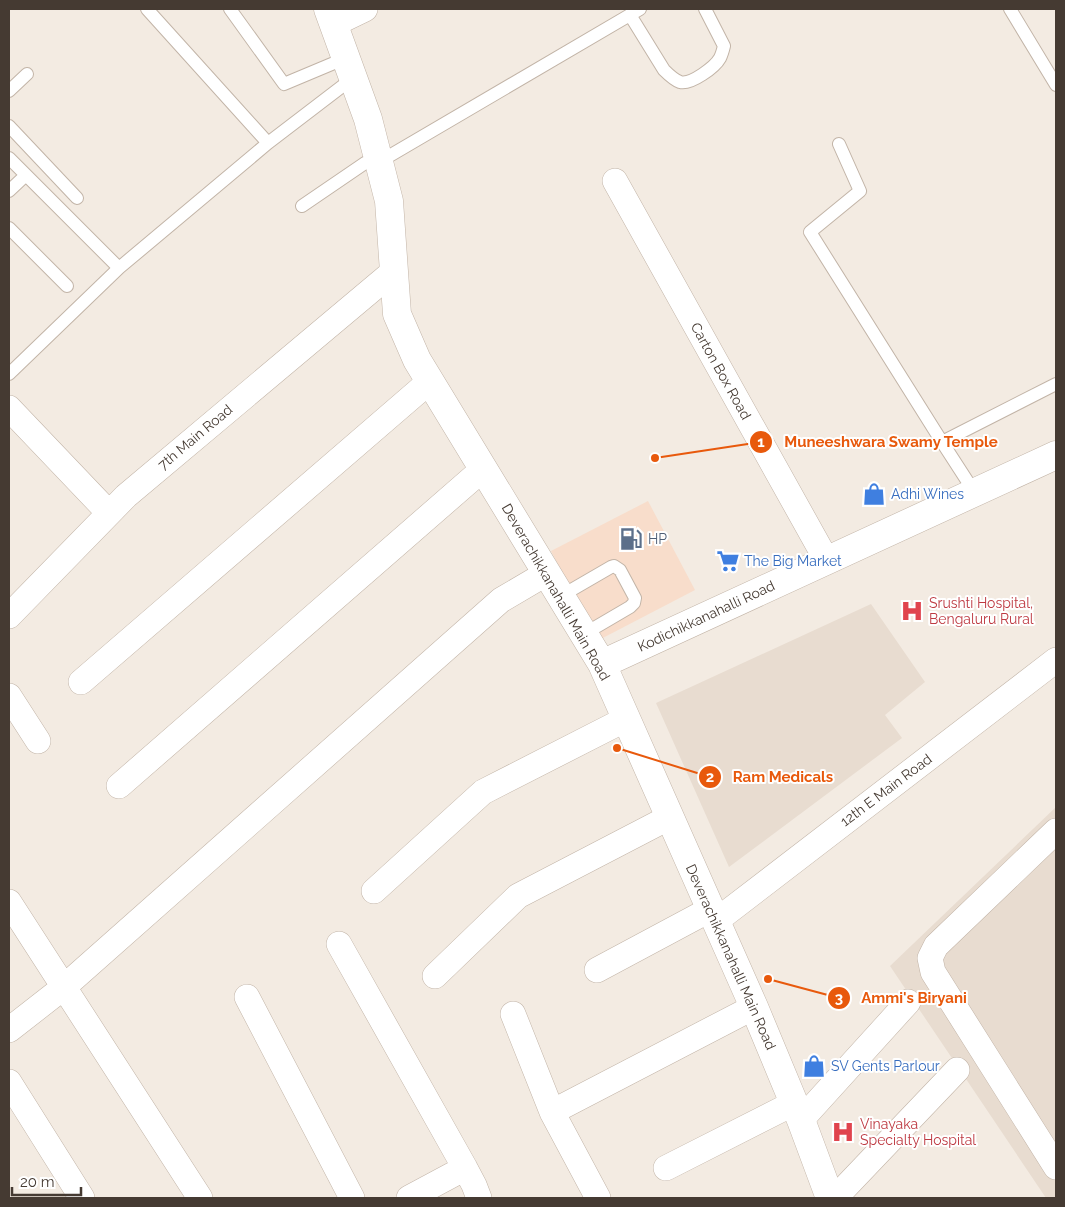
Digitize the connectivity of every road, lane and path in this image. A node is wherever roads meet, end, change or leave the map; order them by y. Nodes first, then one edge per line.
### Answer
1 (147, 9) edge
2 (230, 9) edge
3 (365, 9) edge
4 (705, 9) edge
5 (1010, 9) edge
6 (635, 12) edge
7 (331, 16) edge
8 (349, 68) junction
9 (28, 74) dead end
10 (1056, 85) edge
11 (9, 92) edge
12 (9, 126) edge
13 (268, 144) junction
14 (839, 144) dead end
15 (9, 158) edge
16 (380, 162) junction
17 (26, 176) junction
18 (615, 180) dead end
19 (9, 191) edge
20 (77, 198) dead end
21 (302, 206) dead end
22 (9, 228) edge
23 (119, 268) junction
24 (394, 271) junction
25 (67, 286) dead end
26 (9, 374) edge
27 (430, 381) junction
28 (1056, 384) edge
29 (9, 408) edge
30 (942, 442) junction
31 (1056, 456) edge
32 (483, 469) junction
33 (975, 493) junction
34 (109, 513) junction
35 (827, 561) junction
36 (547, 573) junction
37 (561, 596) junction
38 (9, 616) edge
39 (584, 634) junction
40 (1056, 660) edge
41 (602, 664) junction
42 (81, 682) dead end
43 (9, 696) edge
44 (626, 719) junction
45 (38, 742) dead end
46 (119, 786) dead end
47 (670, 817) junction
48 (1056, 831) edge
49 (374, 892) dead end
50 (12, 901) edge
51 (713, 915) junction
52 (338, 944) dead end
53 (597, 970) dead end
54 (435, 976) dead end
55 (64, 987) junction
56 (247, 997) dead end
57 (908, 1002) dead end
58 (754, 1007) junction
59 (513, 1014) dead end
60 (9, 1030) edge
61 (957, 1070) dead end
62 (9, 1082) edge
63 (552, 1112) junction
64 (798, 1112) junction
65 (1056, 1167) edge
66 (465, 1168) junction
67 (666, 1168) dead end
68 (82, 1198) edge
69 (200, 1198) edge
70 (352, 1198) edge
71 (409, 1198) edge
72 (479, 1198) edge
73 (598, 1198) edge
74 (830, 1198) edge
75 (835, 1198) edge

1 - 13 lane
2 - 8 lane
3 - 7 street
4 - 6 lane
5 - 10 lane
6 - 16 lane
7 - 8 street, Deverachikkanahalli Main Road
8 - 13 lane
8 - 16 street, Deverachikkanahalli Main Road
9 - 11 lane
12 - 20 lane
13 - 23 lane
14 - 30 lane
15 - 17 lane
16 - 21 lane
16 - 24 street, Deverachikkanahalli Main Road
17 - 19 lane
17 - 23 lane
18 - 35 street, Carton Box Road
22 - 25 lane
23 - 26 lane
24 - 27 street, Deverachikkanahalli Main Road
24 - 34 street, 7th Main Road
27 - 32 street, Deverachikkanahalli Main Road
27 - 42 street
28 - 30 lane
29 - 34 street
30 - 33 lane
31 - 33 street, Kodichikkanahalli Road
32 - 36 street, Deverachikkanahalli Main Road
32 - 46 street
33 - 35 street, Kodichikkanahalli Road
34 - 38 street, 7th Main Road
35 - 41 street, Kodichikkanahalli Road
36 - 37 street, Deverachikkanahalli Main Road
36 - 55 street
37 - 39 street, Deverachikkanahalli Main Road
37 - 39 lane
39 - 41 street, Deverachikkanahalli Main Road
40 - 51 street, 12th E Main Road
41 - 44 street, Deverachikkanahalli Main Road
43 - 45 street
44 - 47 street, Deverachikkanahalli Main Road
44 - 49 street
47 - 51 street, Deverachikkanahalli Main Road
47 - 54 street
48 - 65 street
50 - 55 street
51 - 53 street, 12th E Main Road
51 - 58 street, Deverachikkanahalli Main Road
52 - 66 street
55 - 60 street
55 - 69 street
56 - 70 street
57 - 64 street
58 - 63 street
58 - 64 street, Deverachikkanahalli Main Road
59 - 63 street
61 - 75 street
62 - 68 street
63 - 73 street
64 - 67 street
64 - 74 street, Deverachikkanahalli Main Road
66 - 71 street
66 - 72 street

